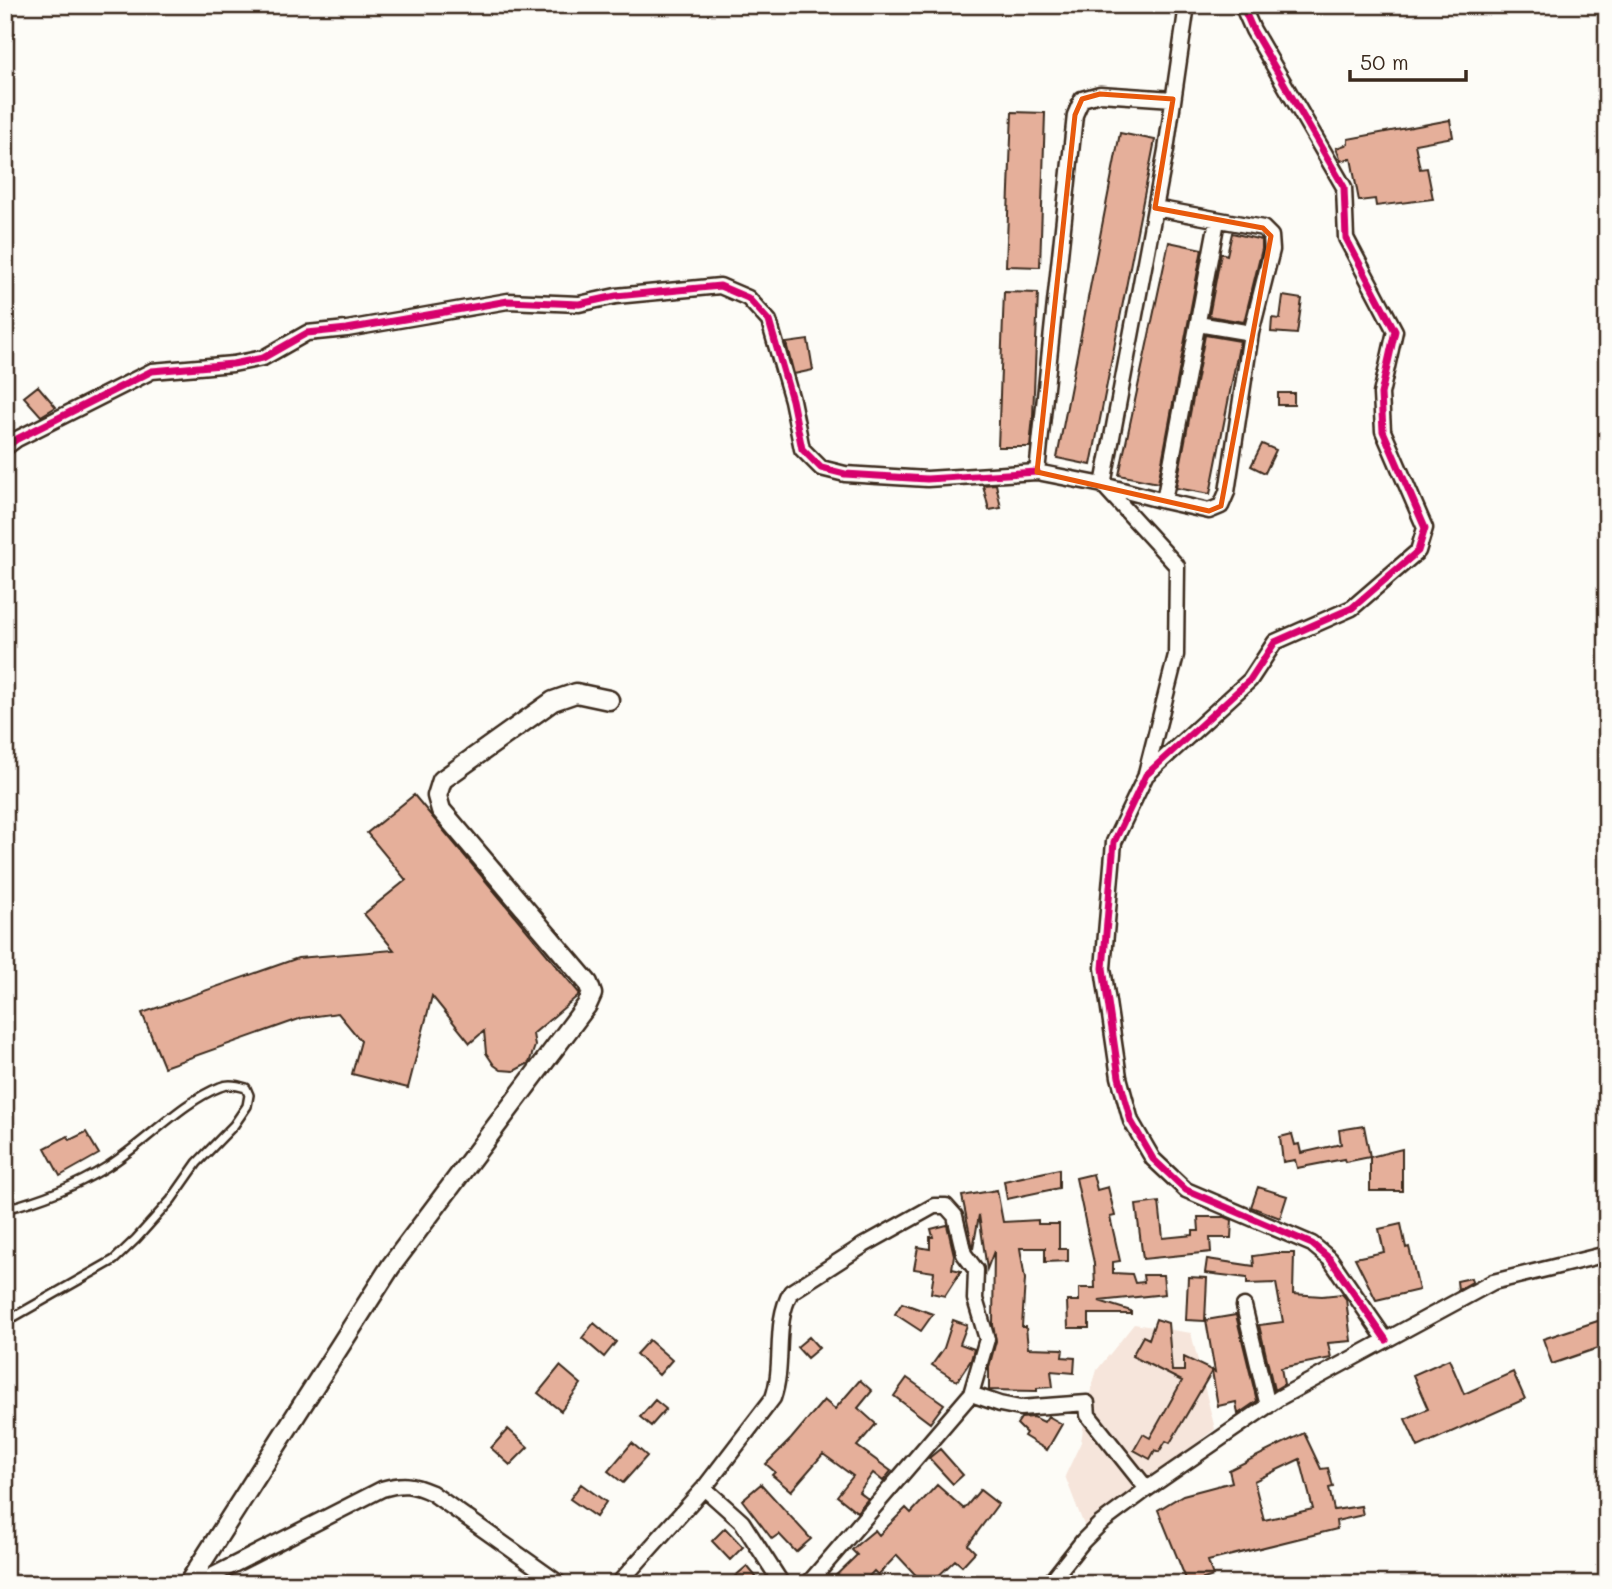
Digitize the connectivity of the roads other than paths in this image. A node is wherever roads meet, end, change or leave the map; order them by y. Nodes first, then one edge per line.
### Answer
1 (1187, 5) edge
2 (1242, 5) edge
3 (1174, 99) junction
4 (1155, 208) junction
5 (1217, 221) junction
6 (1198, 324) junction
7 (1251, 333) junction
8 (5, 447) edge
9 (1037, 472) junction
10 (1103, 485) junction
11 (1164, 501) junction
12 (609, 701) dead end
13 (1146, 775) junction
14 (5, 1209) edge
15 (1607, 1254) edge
16 (1244, 1306) dead end
17 (5, 1322) edge
18 (1386, 1340) junction
19 (971, 1394) junction
20 (1268, 1406) junction
21 (704, 1488) junction
22 (1147, 1489) junction
23 (188, 1584) edge
24 (196, 1584) edge
25 (560, 1584) edge
26 (618, 1584) edge
27 (782, 1584) edge
28 (808, 1584) edge
29 (1049, 1584) edge

1 - 3 street
2 - 13 street
3 - 4 street
3 - 9 street
4 - 5 street
4 - 10 street
5 - 6 street
5 - 7 street
6 - 7 street
6 - 11 street
7 - 11 street
8 - 9 street
9 - 10 street
10 - 11 street
10 - 13 street
12 - 23 street
13 - 18 street
14 - 17 lane
15 - 18 street
16 - 20 street
18 - 20 street
19 - 21 street
19 - 22 street
19 - 28 street
20 - 22 street
21 - 26 street
21 - 27 street
22 - 29 street
24 - 25 street

